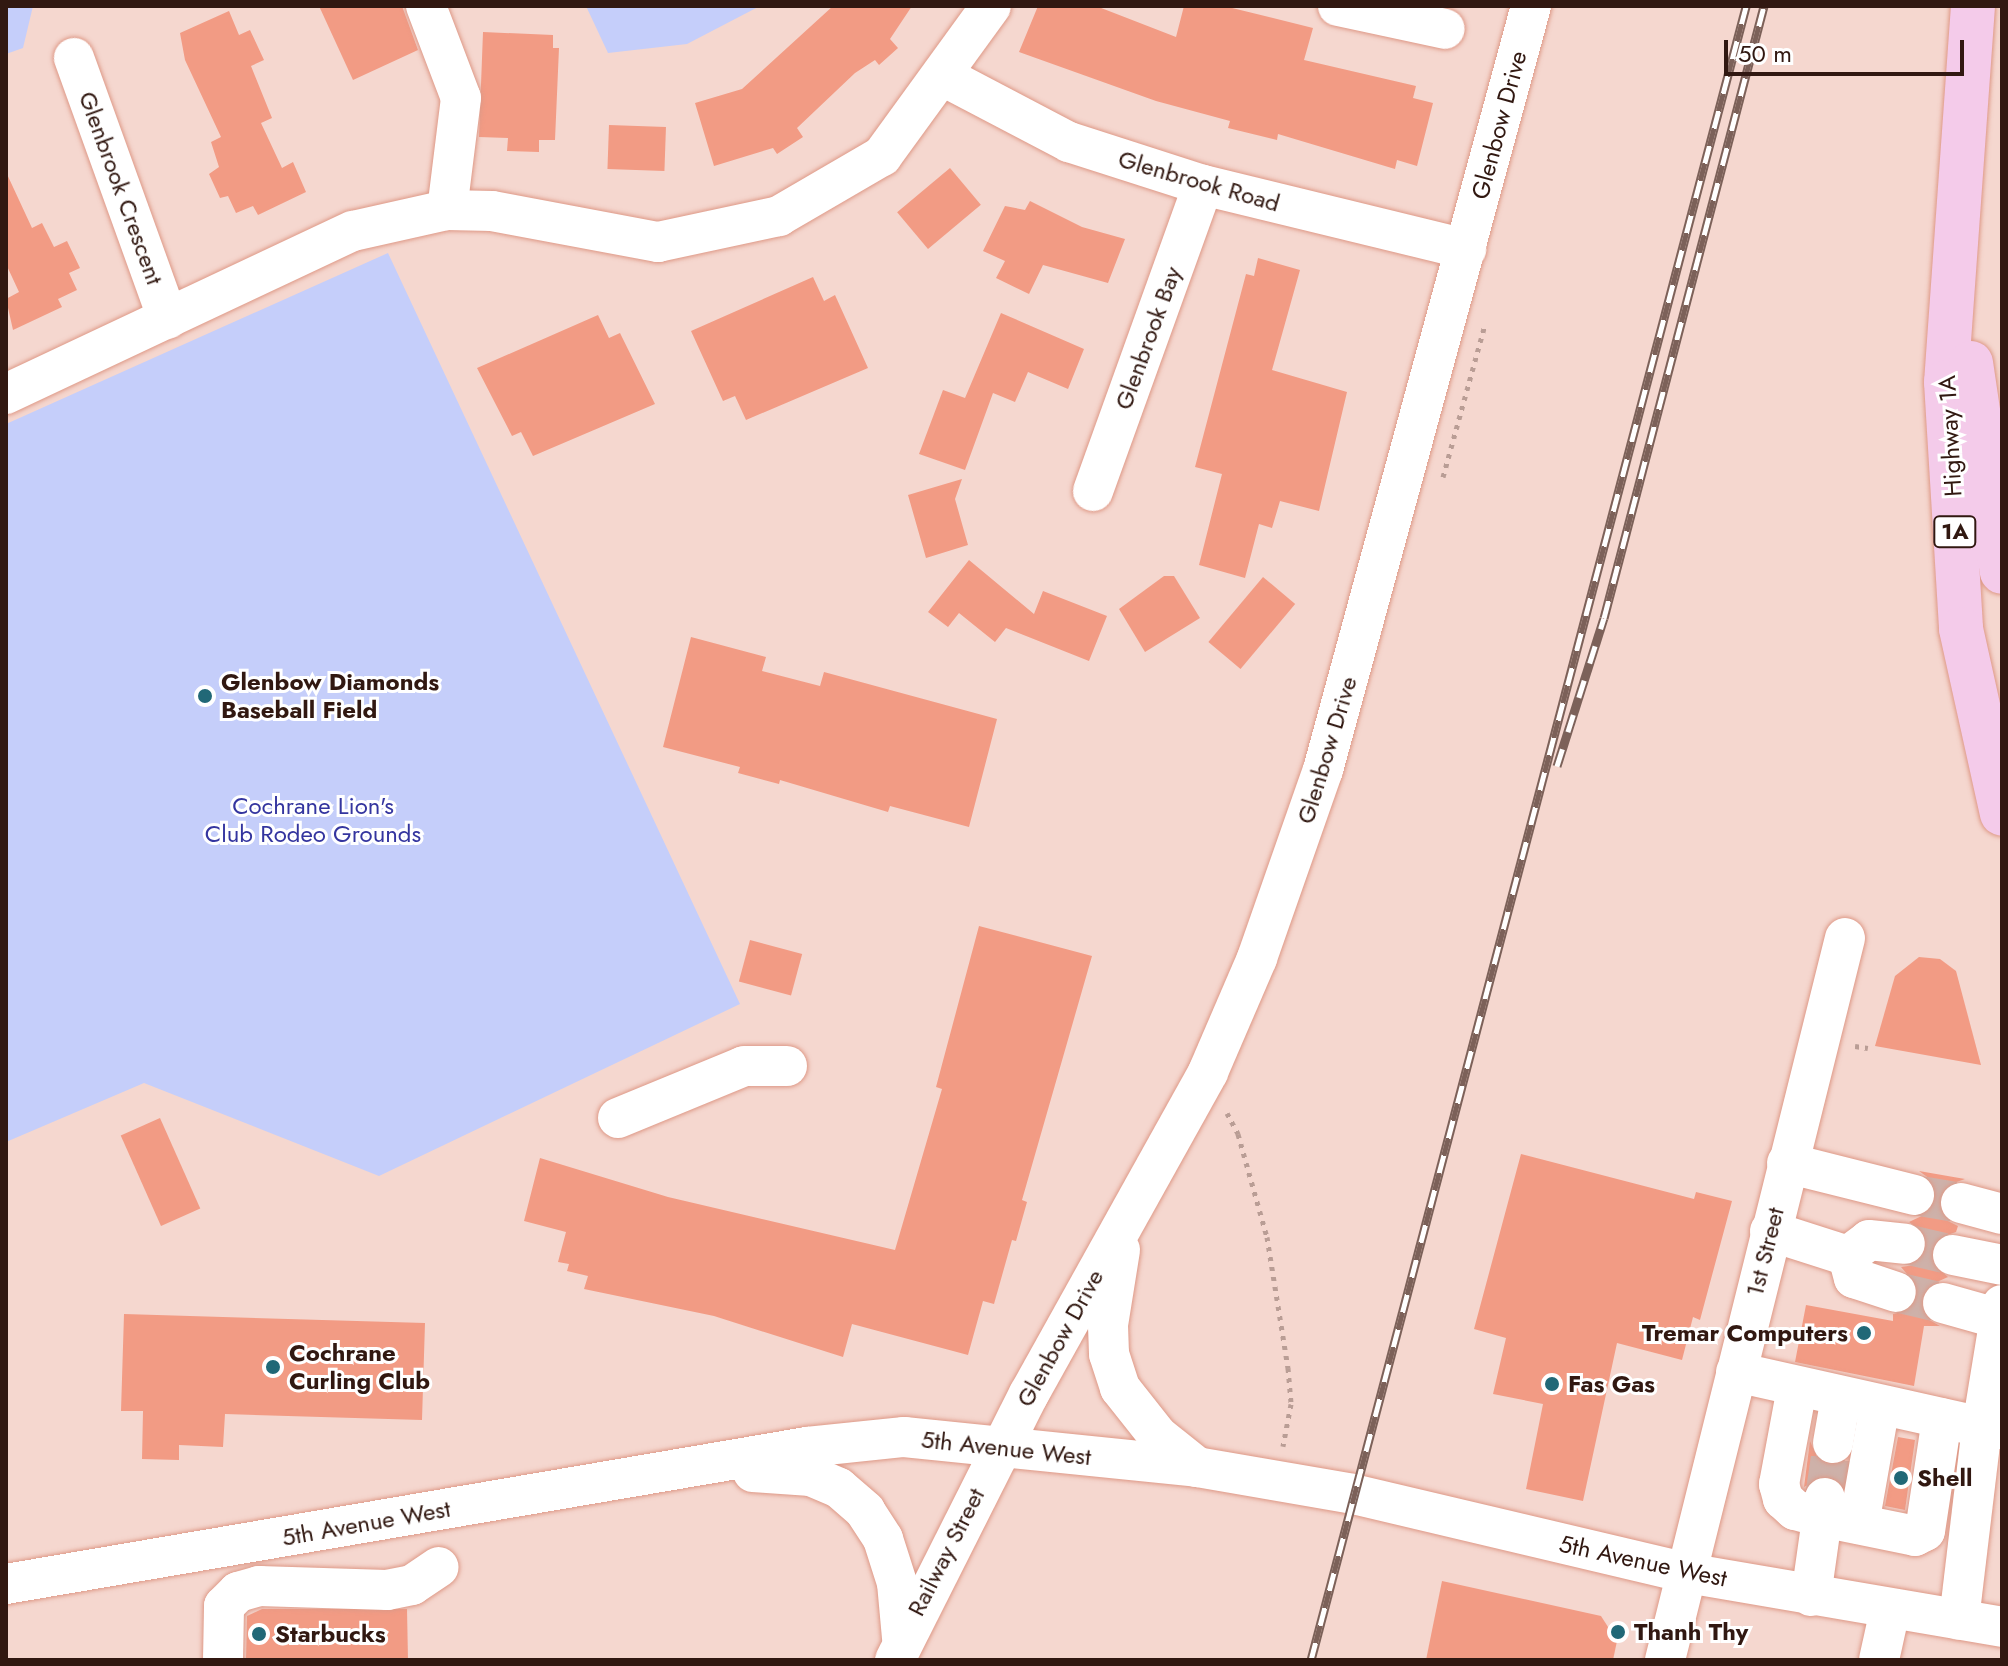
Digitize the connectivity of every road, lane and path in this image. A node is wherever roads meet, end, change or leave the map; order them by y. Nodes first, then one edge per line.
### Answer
1 (426, 6) edge
2 (991, 6) edge
3 (1338, 6) edge
4 (1531, 6) edge
5 (1973, 6) edge
6 (1445, 29) dead end
7 (74, 58) dead end
8 (945, 77) junction
9 (1203, 185) junction
10 (447, 210) junction
11 (1956, 246) junction
12 (1466, 249) junction
13 (168, 319) junction
14 (6, 394) edge
15 (1093, 491) dead end
16 (2002, 572) edge
17 (2002, 814) edge
18 (1845, 938) dead end
19 (1855, 1046) dead end
20 (1868, 1048) dead end
21 (787, 1066) dead end
22 (1221, 1106) dead end
23 (618, 1118) dead end
24 (1787, 1163) junction
25 (1914, 1195) tunnel mouth
26 (1961, 1203) tunnel mouth
27 (2002, 1214) edge
28 (1125, 1222) junction
29 (1770, 1231) junction
30 (2002, 1265) edge
31 (1900, 1268) tunnel mouth
32 (2001, 1305) edge
33 (1736, 1372) junction
34 (1797, 1388) junction
35 (1841, 1397) junction
36 (1880, 1405) junction
37 (1942, 1418) junction
38 (1992, 1428) edge
39 (1833, 1443) tunnel mouth
40 (1001, 1447) junction
41 (1280, 1456) dead end
42 (1197, 1467) junction
43 (677, 1471) junction
44 (1836, 1513) junction
45 (439, 1567) dead end
46 (1687, 1573) junction
47 (6, 1584) edge
48 (1811, 1596) junction
49 (1890, 1610) junction
50 (1959, 1620) junction
51 (2002, 1627) edge
52 (899, 1649) edge
53 (223, 1660) edge
54 (1665, 1660) edge
55 (1879, 1660) edge

1 - 10 street
2 - 8 street, Glenbrook Crescent
3 - 6 street
4 - 12 street, Glenbow Drive
5 - 11 main road, Highway 1A / 1A
7 - 13 street, Glenbrook Crescent
8 - 9 street, Glenbrook Road
8 - 10 street, Glenbrook Crescent
9 - 12 street, Glenbrook Road
9 - 15 street, Glenbrook Bay
10 - 13 street, Glenbrook Crescent
11 - 16 main road, Highway 1A / 1A
11 - 17 main road, Highway 1A / 1A
12 - 28 street, Glenbow Drive
13 - 14 street, Glenbrook Crescent
18 - 24 street, 1st Street
19 - 20 path
21 - 23 street
22 - 41 path
24 - 25 street
24 - 29 street, 1st Street
26 - 27 street
28 - 40 street, Glenbow Drive
28 - 42 street
29 - 31 street
29 - 33 street, 1st Street
30 - 32 street
32 - 38 street
33 - 34 street
33 - 46 street, 1st Street
34 - 35 street
34 - 44 street
35 - 36 street
35 - 39 street
36 - 37 street
36 - 44 street
37 - 38 street
37 - 44 street
38 - 50 street
40 - 42 street, 5th Avenue West
40 - 43 street, 5th Avenue West
40 - 52 street, Railway Street
42 - 46 street, 5th Avenue West
43 - 47 street, 5th Avenue West
43 - 52 street
44 - 48 street
45 - 53 street
46 - 48 street, 5th Avenue West
46 - 54 street, 1st Street
48 - 49 street, 5th Avenue West
49 - 50 street, 5th Avenue West
49 - 55 street
50 - 51 street, 5th Avenue West

